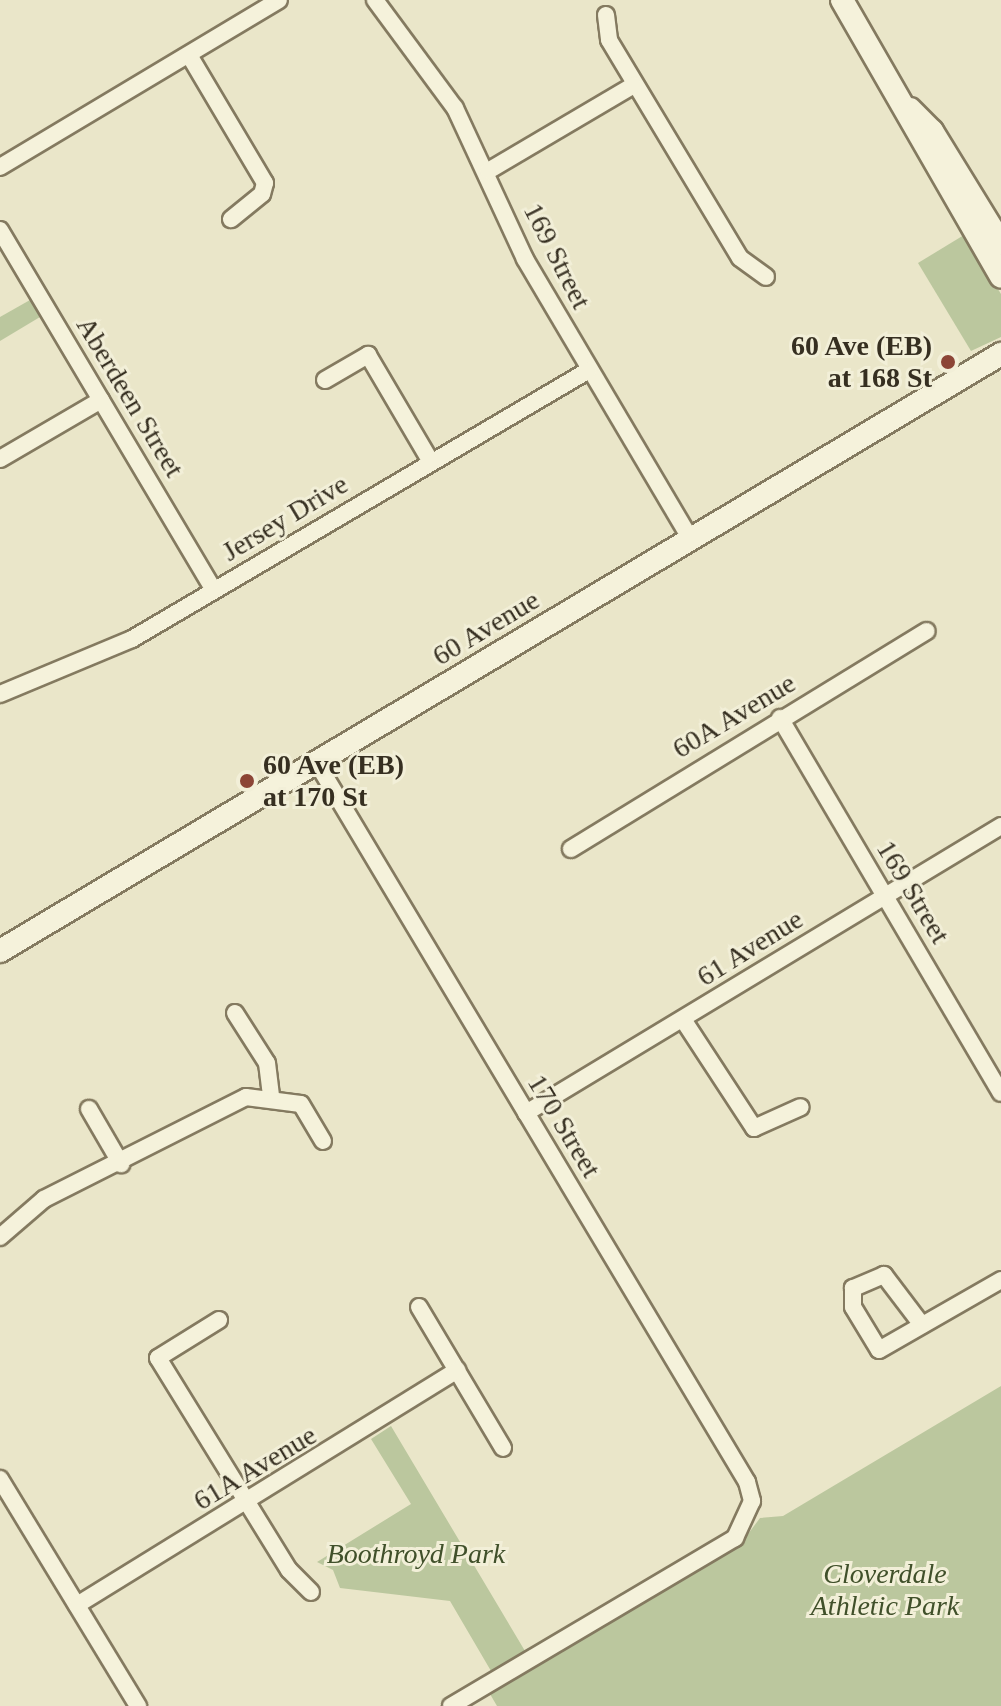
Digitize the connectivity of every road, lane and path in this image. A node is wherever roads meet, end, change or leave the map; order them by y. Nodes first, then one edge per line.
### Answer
1 (279, 0) edge
2 (375, 0) edge
3 (842, 0) edge
4 (606, 15) dead end
5 (189, 55) junction
6 (634, 85) junction
7 (906, 105) junction
8 (0, 167) edge
9 (488, 171) junction
10 (231, 219) dead end
11 (0, 230) edge
12 (1001, 243) edge
13 (1001, 276) edge
14 (766, 277) dead end
15 (1001, 354) edge
16 (589, 370) junction
17 (325, 380) dead end
18 (101, 400) junction
19 (0, 459) edge
20 (431, 462) junction
21 (691, 540) junction
22 (214, 590) junction
23 (927, 631) dead end
24 (0, 694) edge
25 (780, 718) junction
26 (317, 763) junction
27 (1001, 826) edge
28 (571, 849) dead end
29 (885, 894) junction
30 (0, 951) edge
31 (235, 1013) dead end
32 (684, 1021) junction
33 (1001, 1093) edge
34 (271, 1095) junction
35 (801, 1107) dead end
36 (89, 1109) dead end
37 (526, 1113) junction
38 (323, 1141) dead end
39 (121, 1164) junction
40 (0, 1237) edge
41 (1001, 1280) edge
42 (419, 1307) dead end
43 (219, 1320) dead end
44 (922, 1325) junction
45 (457, 1370) junction
46 (503, 1448) dead end
47 (0, 1479) edge
48 (246, 1504) junction
49 (311, 1592) dead end
50 (77, 1605) junction
51 (138, 1706) edge
52 (451, 1706) edge

1 - 5 street
2 - 9 street, 169 Street
3 - 7 street
4 - 6 street
5 - 8 street
5 - 10 street
6 - 9 street
6 - 14 street
7 - 12 street
7 - 13 street
9 - 16 street, 169 Street
11 - 18 street, Aberdeen Street
15 - 21 street, 60 Avenue
16 - 20 street, Jersey Drive
16 - 21 street, 169 Street
17 - 20 street
18 - 19 street
18 - 22 street, Aberdeen Street
20 - 22 street, Jersey Drive
21 - 26 street, 60 Avenue
22 - 24 street, Jersey Drive
23 - 25 street, 60A Avenue
25 - 28 street, 60A Avenue
25 - 29 street, 169 Street
26 - 30 street, 60 Avenue
26 - 37 street, 170 Street
27 - 29 street, 61 Avenue
29 - 32 street, 61 Avenue
29 - 33 street, 169 Street
31 - 34 street
32 - 35 street
32 - 37 street, 61 Avenue
34 - 38 street
34 - 39 street
36 - 39 street
37 - 52 street, 170 Street
39 - 40 street
41 - 44 street
42 - 45 street
43 - 48 street
44 - 44 street
45 - 46 street
45 - 48 street, 61A Avenue
47 - 50 street
48 - 49 street
48 - 50 street, 61A Avenue
50 - 51 street

